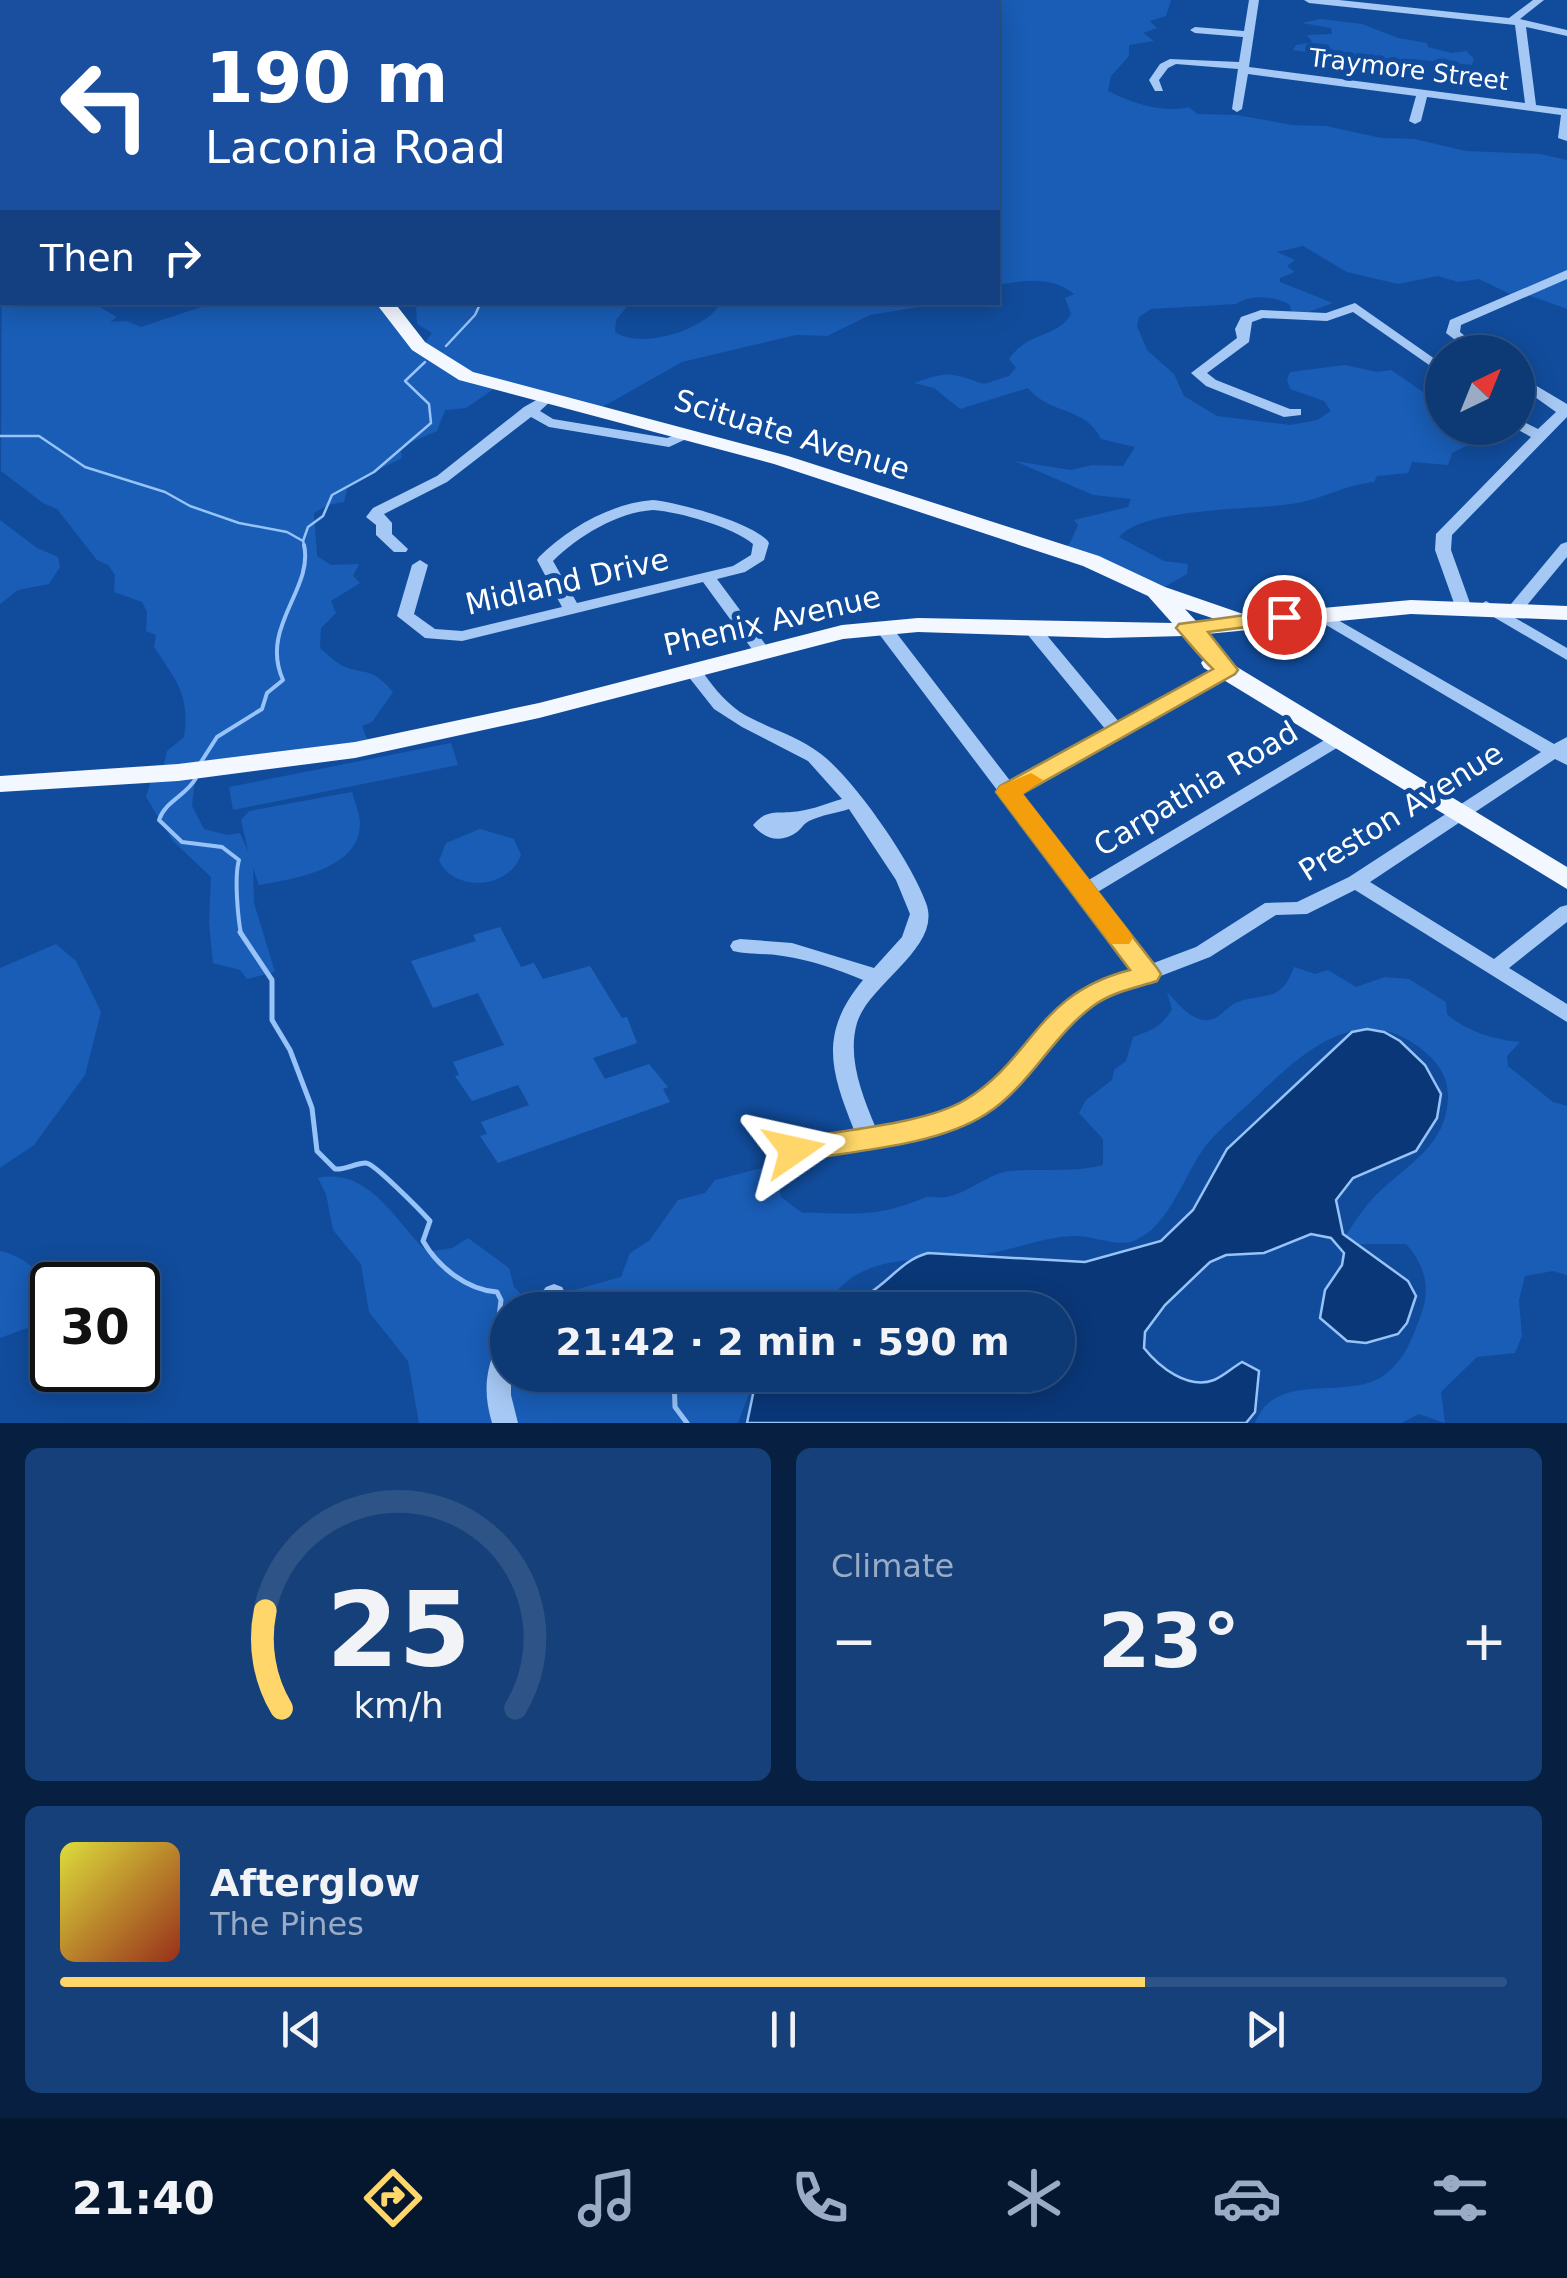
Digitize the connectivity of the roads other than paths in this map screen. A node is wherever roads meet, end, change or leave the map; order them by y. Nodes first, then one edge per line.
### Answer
1 (1254, 0) edge
2 (1309, 0) edge
3 (1539, 0) edge
4 (1516, 21) junction
5 (1195, 30) dead end
6 (1567, 33) edge
7 (1249, 35) junction
8 (1244, 68) junction
9 (1159, 88) dead end
10 (1422, 94) junction
11 (1530, 107) junction
12 (1237, 109) dead end
13 (1567, 113) edge
14 (1415, 121) dead end
15 (1564, 138) dead end
16 (1567, 274) edge
17 (386, 305) edge
18 (1456, 335) edge
19 (1425, 358) edge
20 (1535, 390) edge
21 (538, 404) junction
22 (1566, 411) edge
23 (1296, 412) dead end
24 (1535, 433) edge
25 (1540, 436) junction
26 (1567, 547) edge
27 (400, 549) dead end
28 (420, 565) dead end
29 (708, 578) junction
30 (1156, 592) junction
31 (1474, 606) junction
32 (1517, 607) junction
33 (573, 610) junction
34 (1567, 612) edge
35 (1317, 613) junction
36 (1251, 620) junction
37 (882, 626) junction
38 (1029, 626) junction
39 (1187, 628) junction
40 (763, 652) junction
41 (1567, 655) edge
42 (1227, 670) junction
43 (693, 672) junction
44 (1118, 732) junction
45 (1339, 739) junction
46 (1563, 751) edge
47 (0, 784) edge
48 (1008, 792) junction
49 (852, 802) junction
50 (1458, 814) junction
51 (800, 818) dead end
52 (1567, 880) edge
53 (1356, 882) junction
54 (1084, 891) junction
55 (1567, 912) edge
56 (740, 946) dead end
57 (1494, 969) junction
58 (1148, 974) junction
59 (874, 976) junction
60 (1567, 1014) edge
61 (868, 1136) junction
62 (794, 1150) dead end
63 (497, 1392) edge
64 (505, 1423) edge

1 - 7 street
2 - 4 street
3 - 4 street
4 - 6 street
4 - 11 street
5 - 7 street
7 - 8 street
8 - 9 street, Traymore Street
8 - 10 street, Traymore Street
8 - 12 street
10 - 11 street, Traymore Street
10 - 14 street
11 - 13 street, Traymore Street
13 - 15 street
16 - 18 street
17 - 21 main road, Scituate Avenue
19 - 23 street
20 - 22 street
21 - 27 street
21 - 30 main road, Scituate Avenue
22 - 25 street
24 - 25 street
25 - 31 street
26 - 32 street
28 - 33 street, Midland Drive
29 - 33 street, Midland Drive
29 - 33 street
29 - 40 street, Midland Drive
30 - 36 main road
30 - 39 main road, Scituate Avenue
31 - 32 main road, Phenix Avenue
31 - 35 main road, Phenix Avenue
31 - 41 street
32 - 34 main road, Phenix Avenue
35 - 36 main road, Phenix Avenue
35 - 46 street
36 - 39 main road, Phenix Avenue
37 - 38 main road, Phenix Avenue
37 - 40 main road, Phenix Avenue
37 - 48 street
38 - 39 main road, Phenix Avenue
38 - 44 street
39 - 42 main road, Scituate Avenue
40 - 43 main road, Phenix Avenue
42 - 44 street
42 - 45 main road
43 - 47 main road, Phenix Avenue
43 - 49 street
44 - 48 street
45 - 50 main road
45 - 54 street, Carpathia Road
46 - 50 street, Preston Avenue
48 - 54 street
49 - 51 street
49 - 59 street
50 - 52 main road
50 - 53 street, Preston Avenue
53 - 57 street
53 - 58 street, Preston Avenue
54 - 58 street
55 - 57 street
56 - 59 street
57 - 60 street
58 - 61 street, Preston Avenue
59 - 61 street
61 - 62 street, Preston Avenue
63 - 64 street

